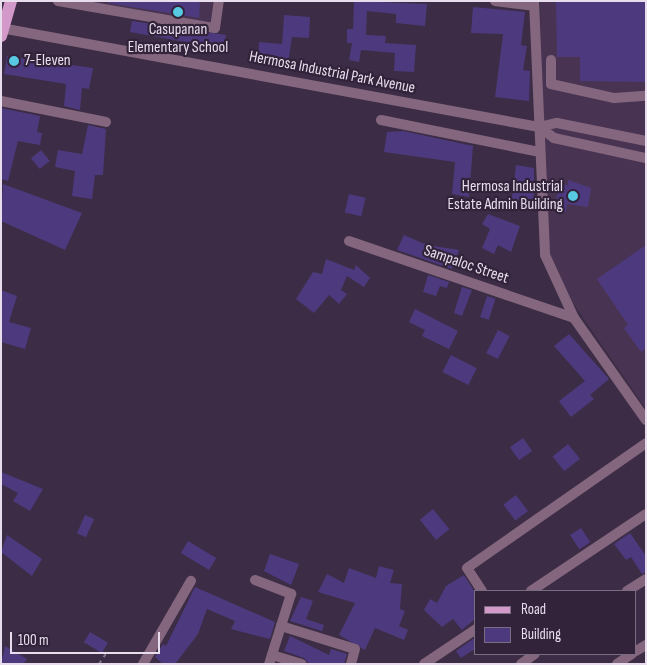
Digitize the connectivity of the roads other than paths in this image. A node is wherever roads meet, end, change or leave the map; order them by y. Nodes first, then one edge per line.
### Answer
1 (11, 1) edge
2 (58, 1) edge
3 (219, 1) edge
4 (495, 1) edge
5 (534, 4) edge
6 (2, 31) edge
7 (551, 60) dead end
8 (646, 96) edge
9 (1, 101) edge
10 (381, 120) dead end
11 (106, 122) dead end
12 (539, 127) junction
13 (646, 141) edge
14 (539, 152) junction
15 (646, 158) edge
16 (349, 241) dead end
17 (574, 318) junction
18 (646, 420) edge
19 (646, 444) edge
20 (646, 514) edge
21 (646, 578) edge
22 (255, 580) dead end
23 (190, 581) dead end
24 (481, 590) edge
25 (532, 590) edge
26 (628, 590) edge
27 (281, 626) junction
28 (474, 629) edge
29 (630, 655) edge
30 (270, 659) edge
31 (143, 664) edge
32 (302, 664) edge
33 (351, 664) edge
34 (424, 664) edge
35 (617, 664) edge

1 - 6 main road
2 - 3 street
4 - 5 street
5 - 12 street
6 - 12 street, Hermosa Industrial Park Avenue
7 - 8 street
9 - 11 street
10 - 14 street
12 - 13 street
12 - 14 street
12 - 15 street
14 - 17 street
16 - 17 street, Sampaloc Street
17 - 18 street
19 - 24 street
20 - 25 street
21 - 26 street
22 - 27 street
23 - 31 street
27 - 30 street
27 - 33 street
28 - 34 street
29 - 35 street
30 - 32 street

